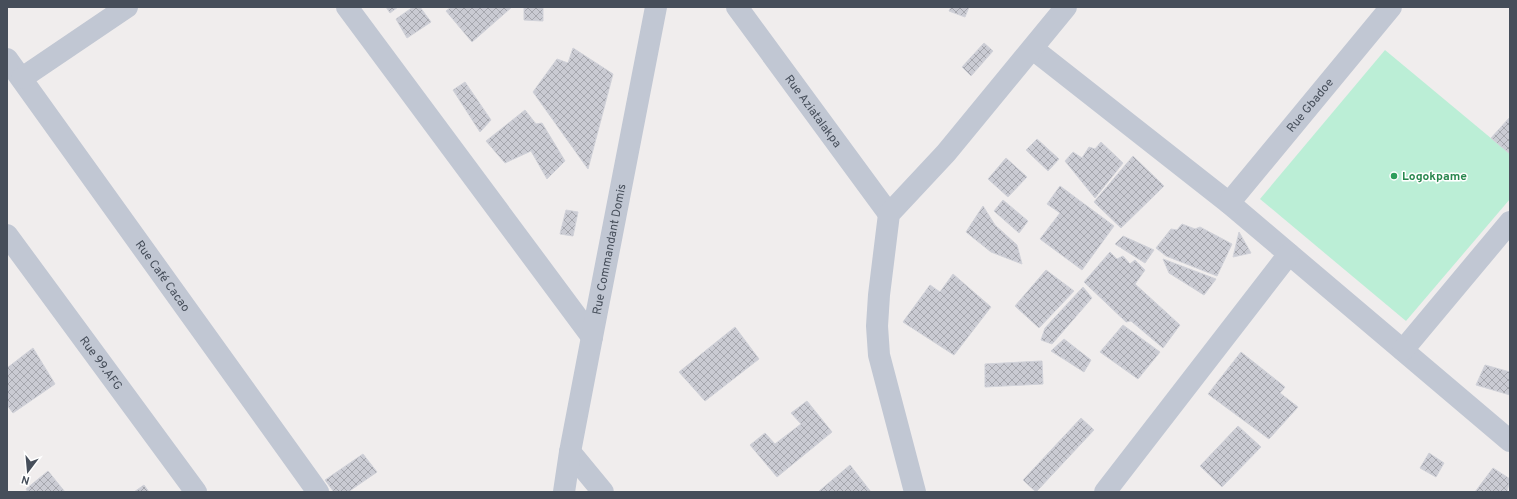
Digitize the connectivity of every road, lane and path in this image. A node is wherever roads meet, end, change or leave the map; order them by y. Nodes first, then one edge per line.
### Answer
1 (127, 7) edge
2 (347, 7) edge
3 (656, 7) edge
4 (737, 7) edge
5 (1066, 7) edge
6 (1391, 7) edge
7 (1033, 49) junction
8 (7, 59) edge
9 (22, 78) junction
10 (1229, 203) junction
11 (889, 214) junction
12 (1510, 222) edge
13 (7, 235) edge
14 (1289, 254) junction
15 (592, 337) junction
16 (1402, 350) junction
17 (1510, 441) edge
18 (570, 452) junction
19 (196, 492) edge
20 (318, 492) edge
21 (564, 492) edge
22 (602, 492) edge
23 (915, 492) edge
24 (1105, 492) edge

1 - 9 street
2 - 15 street
3 - 15 street, Rue Commandant Domis
4 - 11 street, Rue Aziatalakpa
5 - 7 street
6 - 10 street, Rue Gbadoe
7 - 10 street
7 - 11 street
8 - 9 street, Rue Café Cacao
9 - 20 street, Rue Café Cacao
10 - 14 street
11 - 23 street
12 - 16 street
13 - 19 street, Rue 99.AFG
14 - 16 street
14 - 24 street
15 - 18 street, Rue Commandant Domis
16 - 17 street
18 - 21 street, Rue Commandant Domis
18 - 22 street

